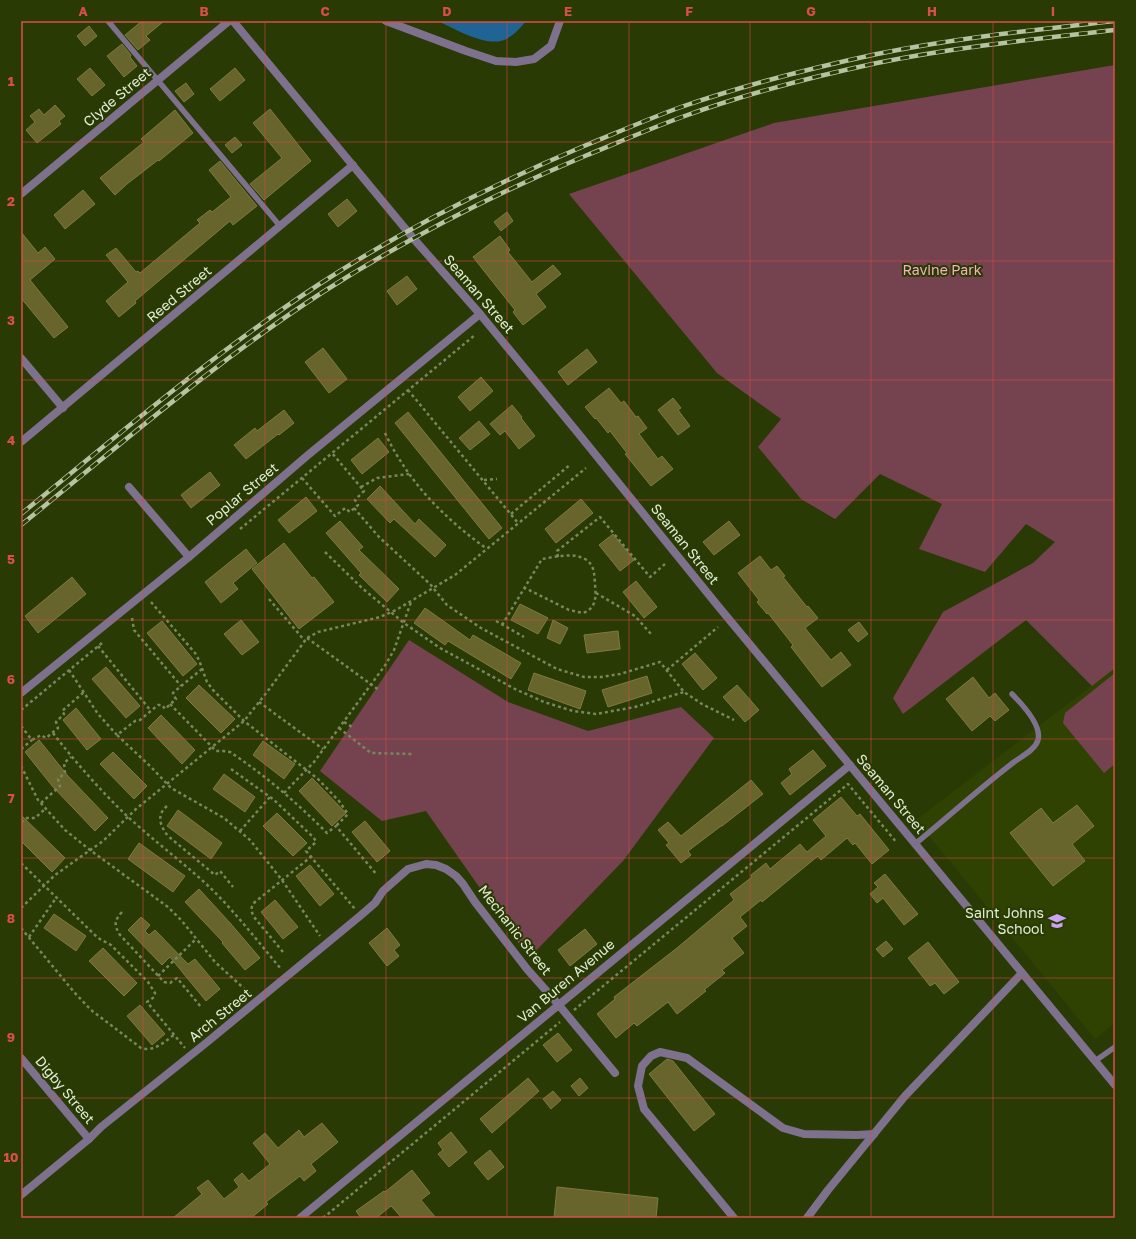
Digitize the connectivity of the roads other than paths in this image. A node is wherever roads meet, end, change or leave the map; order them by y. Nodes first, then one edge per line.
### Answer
1 (108, 21) edge
2 (229, 21) edge
3 (233, 21) edge
4 (386, 21) edge
5 (560, 21) edge
6 (158, 80) junction
7 (353, 165) junction
8 (21, 194) edge
9 (280, 226) junction
10 (480, 314) junction
11 (21, 358) edge
12 (63, 408) junction
13 (21, 442) edge
14 (129, 487) dead end
15 (189, 557) junction
16 (21, 693) edge
17 (1012, 694) dead end
18 (850, 765) junction
19 (915, 844) junction
20 (436, 865) joint
21 (1022, 973) junction
22 (558, 1004) junction
23 (1115, 1046) edge
24 (21, 1058) edge
25 (1095, 1061) junction
26 (615, 1073) dead end
27 (1115, 1085) edge
28 (874, 1134) junction
29 (89, 1139) junction
30 (21, 1195) edge
31 (300, 1218) edge
32 (734, 1218) edge
33 (807, 1218) edge

1 - 6 lane
2 - 6 street, Clyde Street
3 - 7 street, Seaman Street
4 - 5 street
6 - 8 street, Clyde Street
6 - 9 lane
7 - 9 street, Reed Street
7 - 10 street, Seaman Street
9 - 12 street, Reed Street
10 - 15 street, Poplar Street
10 - 18 street, Seaman Street
11 - 12 street
12 - 13 street, Reed Street
14 - 15 street
15 - 16 street, Poplar Street
17 - 19 lane
18 - 19 street, Seaman Street
18 - 22 street, Van Buren Avenue
19 - 21 street, Seaman Street
20 - 22 street, Mechanic Street
20 - 29 street, Arch Street
21 - 25 street, Seaman Street
21 - 28 street
22 - 26 street, Mechanic Street
22 - 31 street, Van Buren Avenue
23 - 25 lane
24 - 29 street, Digby Street
25 - 27 street, Seaman Street
28 - 32 street
28 - 33 street
29 - 30 street, Arch Street

